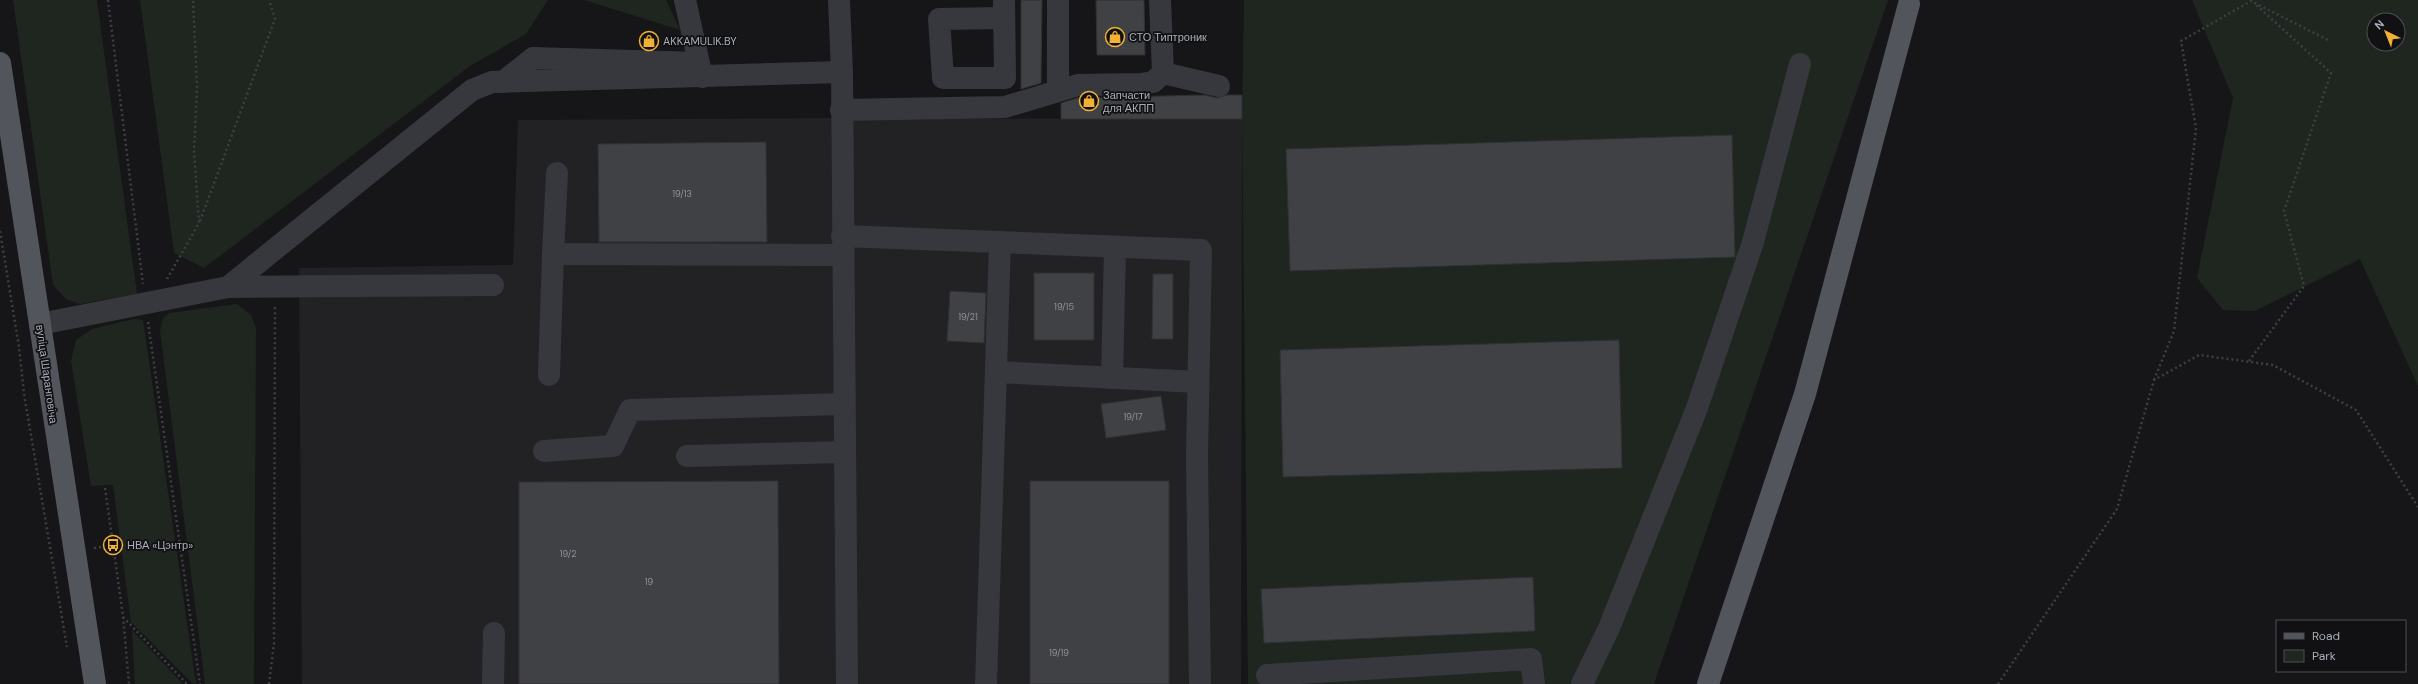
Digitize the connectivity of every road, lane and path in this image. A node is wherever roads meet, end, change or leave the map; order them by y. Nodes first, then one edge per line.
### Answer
1 (108, 0) edge
2 (193, 0) edge
3 (269, 0) edge
4 (685, 0) edge
5 (839, 0) edge
6 (1058, 0) edge
7 (1160, 0) edge
8 (2251, 0) edge
9 (1909, 4) dead end
10 (2330, 41) dead end
11 (0, 63) edge
12 (1800, 64) dead end
13 (701, 70) junction
14 (842, 72) junction
15 (1163, 73) junction
16 (1219, 86) dead end
17 (1058, 89) junction
18 (841, 110) junction
19 (557, 173) dead end
20 (199, 223) junction
21 (0, 231) edge
22 (1000, 242) junction
23 (842, 246) junction
24 (1115, 247) junction
25 (553, 254) junction
26 (493, 285) dead end
27 (228, 287) junction
28 (276, 288) junction
29 (150, 302) junction
30 (40, 324) junction
31 (2249, 362) junction
32 (996, 372) junction
33 (548, 375) dead end
34 (1112, 378) junction
35 (2154, 380) junction
36 (1198, 382) junction
37 (844, 404) junction
38 (544, 451) dead end
39 (844, 452) junction
40 (687, 456) dead end
41 (105, 488) dead end
42 (2418, 508) edge
43 (123, 616) junction
44 (494, 633) dead end
45 (68, 653) dead end
46 (1267, 675) dead end
47 (493, 683) edge
48 (95, 684) edge
49 (129, 684) edge
50 (187, 684) edge
51 (200, 684) edge
52 (268, 684) edge
53 (847, 684) edge
54 (986, 684) edge
55 (1200, 684) edge
56 (1534, 684) edge
57 (1582, 684) edge
58 (1708, 684) edge
59 (1998, 684) edge

1 - 29 path
2 - 20 path
3 - 20 path
4 - 13 lane
5 - 14 lane
6 - 17 lane
7 - 15 lane
8 - 10 path
8 - 31 path
8 - 35 path
9 - 58 main road
11 - 30 main road, вуліца Шаранговіча
12 - 57 lane
13 - 14 lane
13 - 27 lane
14 - 18 lane
15 - 16 lane
15 - 17 lane
17 - 18 lane
18 - 23 lane
19 - 25 lane
20 - 29 path
21 - 45 path
22 - 23 lane
22 - 24 lane
22 - 32 lane
23 - 25 lane
23 - 37 lane
24 - 34 lane
24 - 36 lane
25 - 33 lane
26 - 28 lane
27 - 28 lane
27 - 29 lane
28 - 52 path
29 - 30 lane
29 - 51 path
30 - 48 main road, вуліца Шаранговіча
31 - 35 path
31 - 42 path
32 - 34 lane
32 - 54 lane
34 - 36 lane
35 - 59 path
36 - 55 lane
37 - 38 lane
37 - 39 lane
39 - 40 lane
39 - 53 lane
41 - 43 path
43 - 49 path
43 - 50 path
44 - 47 lane
46 - 56 lane

